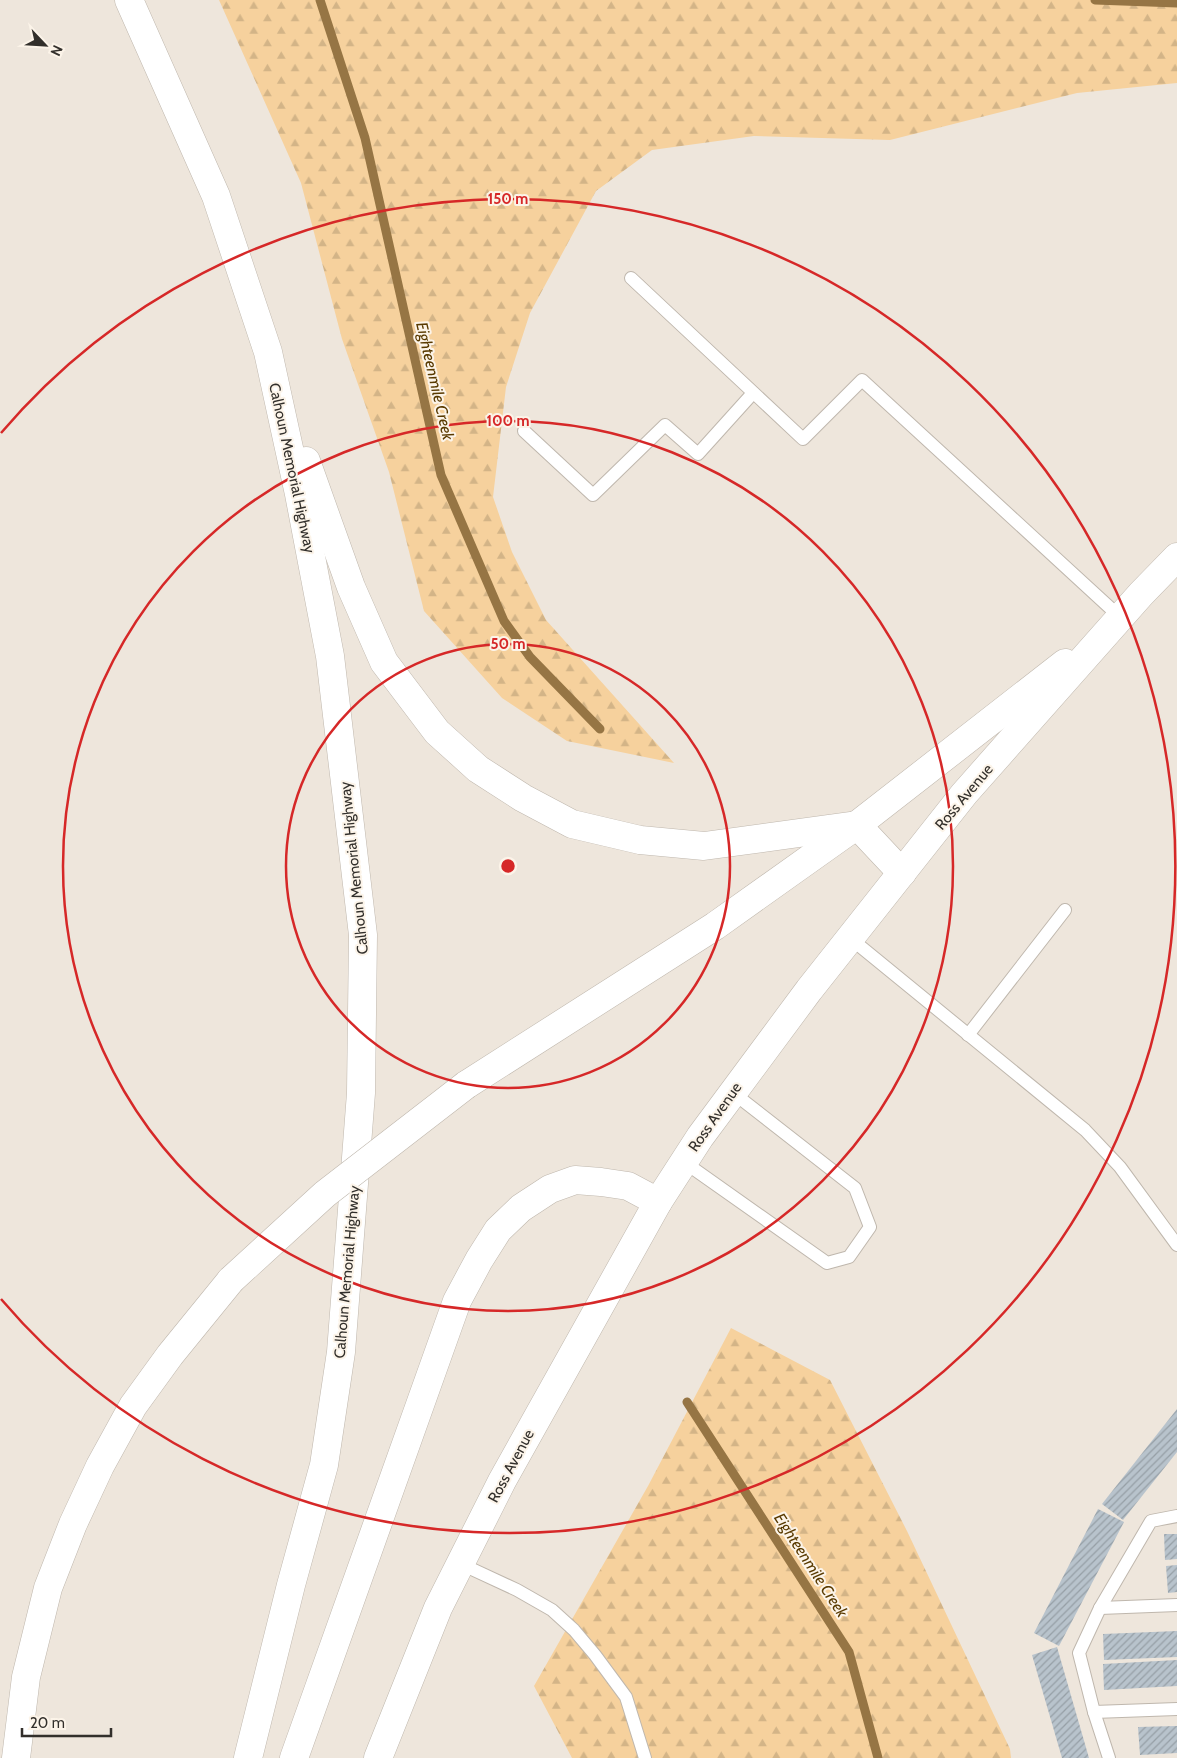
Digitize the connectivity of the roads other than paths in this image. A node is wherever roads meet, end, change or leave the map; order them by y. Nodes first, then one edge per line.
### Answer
1 (129, 0) edge
2 (631, 278) dead end
3 (268, 352) junction
4 (753, 393) junction
5 (524, 431) dead end
6 (1177, 557) edge
7 (1116, 622) junction
8 (857, 825) junction
9 (902, 873) junction
10 (1065, 910) dead end
11 (850, 938) junction
12 (968, 1035) junction
13 (732, 1092) junction
14 (684, 1162) junction
15 (658, 1202) junction
16 (1177, 1245) edge
17 (1177, 1516) edge
18 (461, 1564) junction
19 (1177, 1604) edge
20 (1100, 1608) junction
21 (1177, 1709) edge
22 (1094, 1712) junction
23 (16, 1758) edge
24 (248, 1758) edge
25 (294, 1758) edge
26 (378, 1758) edge
27 (645, 1758) edge
28 (1109, 1758) edge

1 - 3 main road, Calhoun Memorial Highway
2 - 4 lane
3 - 8 main road
3 - 24 main road, Calhoun Memorial Highway
4 - 5 lane
4 - 7 lane
6 - 7 main road, Ross Avenue
7 - 8 main road
7 - 9 main road, Ross Avenue
8 - 9 main road
8 - 23 main road, bridge
9 - 11 main road, Ross Avenue
10 - 12 lane
11 - 12 lane
11 - 13 main road, Ross Avenue
12 - 16 lane
13 - 14 main road, Ross Avenue
13 - 14 lane
14 - 15 main road, Ross Avenue
15 - 18 main road, Ross Avenue
15 - 25 main road
17 - 20 lane
18 - 26 main road, Ross Avenue
18 - 27 lane
19 - 20 lane
20 - 22 lane
21 - 22 lane
22 - 28 lane

